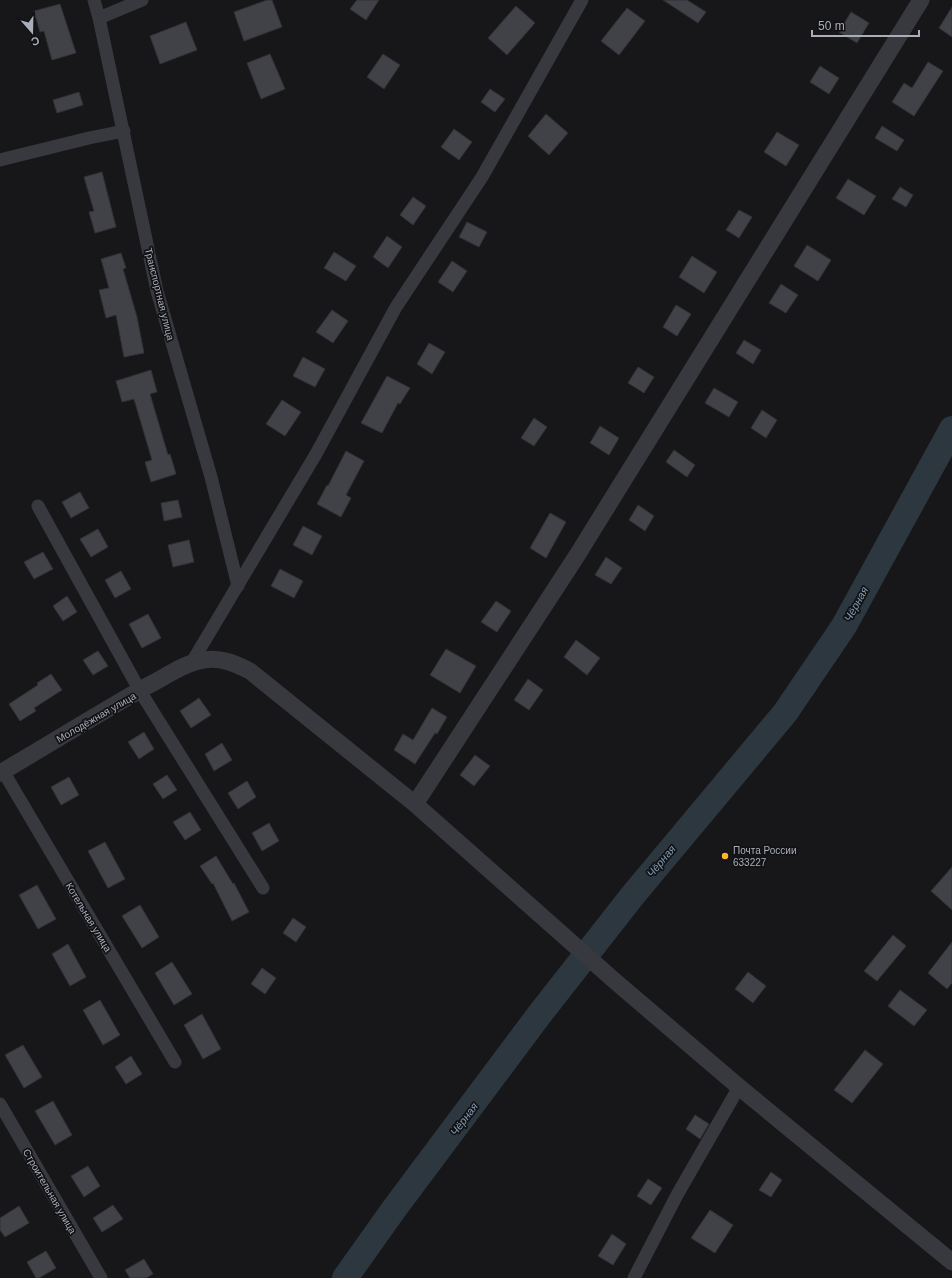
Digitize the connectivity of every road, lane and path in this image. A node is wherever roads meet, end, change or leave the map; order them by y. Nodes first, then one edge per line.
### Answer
1 (94, 0) edge
2 (142, 0) edge
3 (582, 0) edge
4 (921, 0) edge
5 (100, 18) junction
6 (124, 131) junction
7 (0, 160) edge
8 (38, 506) dead end
9 (238, 586) junction
10 (192, 662) junction
11 (140, 690) junction
12 (2, 772) edge
13 (415, 804) junction
14 (263, 888) dead end
15 (175, 1062) dead end
16 (739, 1088) junction
17 (0, 1104) edge
18 (952, 1262) edge
19 (101, 1278) edge
20 (634, 1278) edge

1 - 5 street, Транспортная улица
2 - 5 street
3 - 9 street
4 - 13 street
5 - 6 street, Транспортная улица
6 - 7 street
6 - 9 street, Транспортная улица
8 - 11 street
9 - 10 street
10 - 11 street, Молодёжная улица
10 - 13 street
11 - 12 street, Молодёжная улица
11 - 14 street
12 - 15 street, Котельная улица
13 - 16 street
16 - 18 street
16 - 20 street
17 - 19 street, Строительная улица

